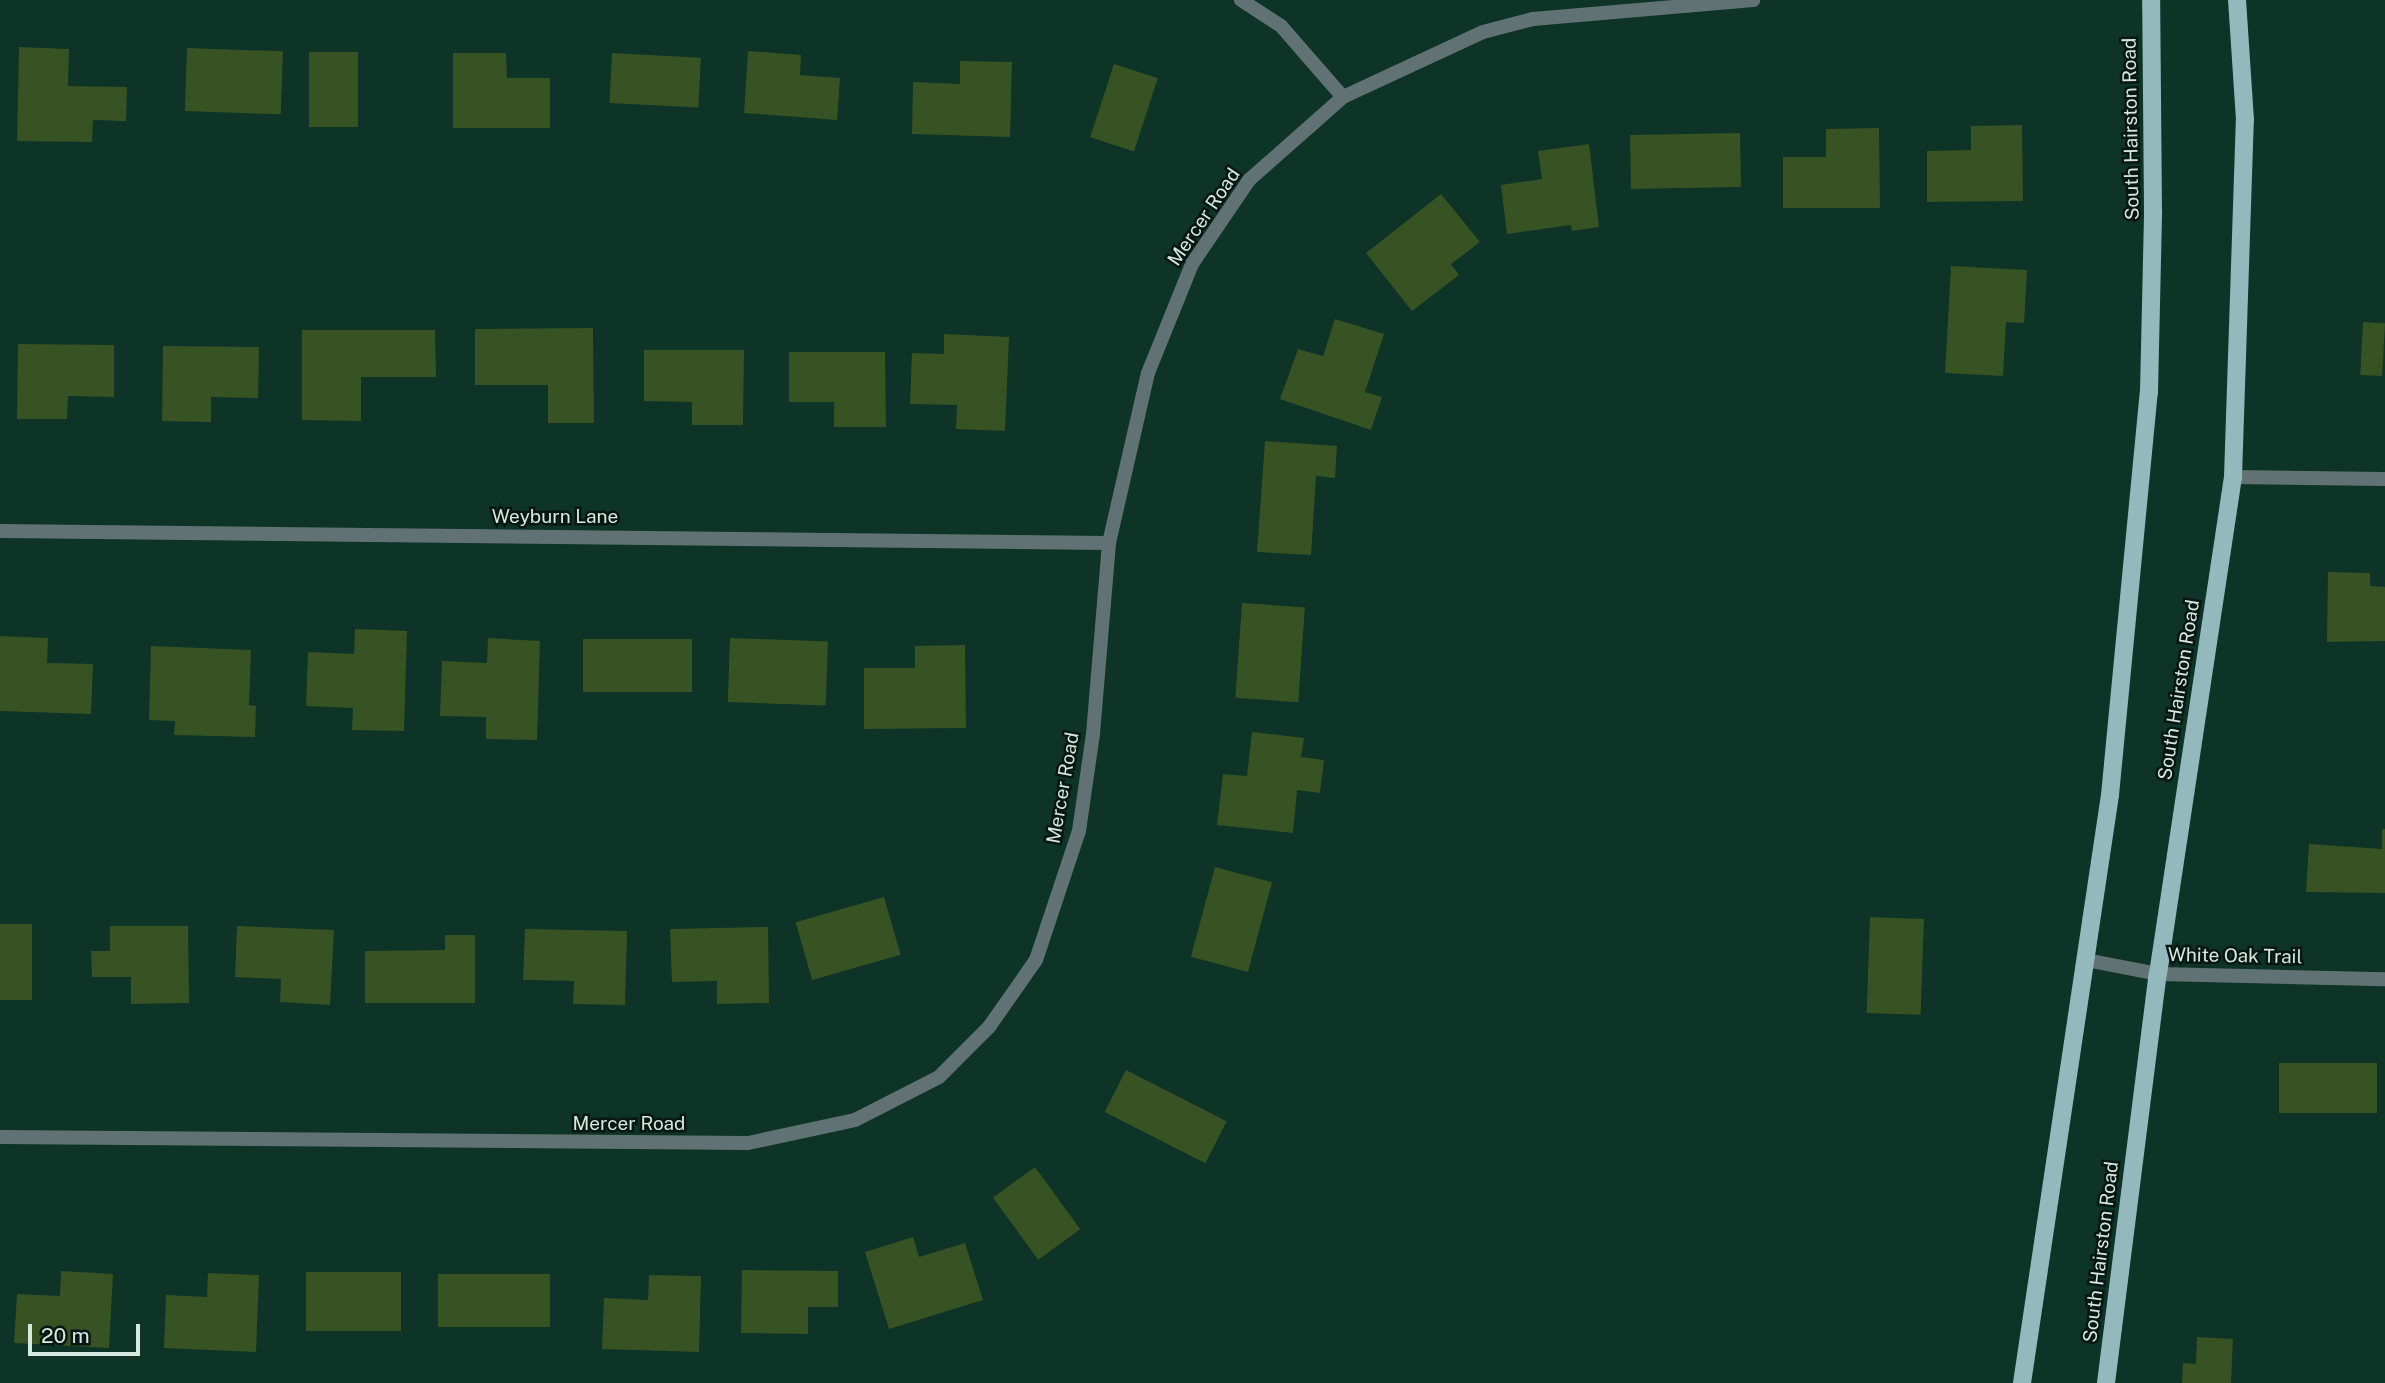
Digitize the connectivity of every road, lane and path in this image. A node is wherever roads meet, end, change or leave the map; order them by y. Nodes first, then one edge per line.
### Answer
1 (1241, 0) edge
2 (1753, 0) edge
3 (2151, 0) edge
4 (2237, 0) edge
5 (1343, 97) junction
6 (2233, 477) junction
7 (2385, 479) edge
8 (0, 531) edge
9 (1109, 542) junction
10 (2085, 960) junction
11 (2158, 974) junction
12 (2385, 979) edge
13 (0, 1137) edge
14 (2022, 1383) edge
15 (2106, 1383) edge

1 - 5 street
2 - 5 street, Mercer Road
3 - 10 main road, South Hairston Road
4 - 6 main road, South Hairston Road
5 - 9 street, Mercer Road
6 - 7 street
6 - 11 main road, South Hairston Road
8 - 9 street, Weyburn Lane
9 - 13 street, Mercer Road
10 - 11 street, White Oak Trail
10 - 14 main road, South Hairston Road
11 - 12 street, White Oak Trail
11 - 15 main road, South Hairston Road

